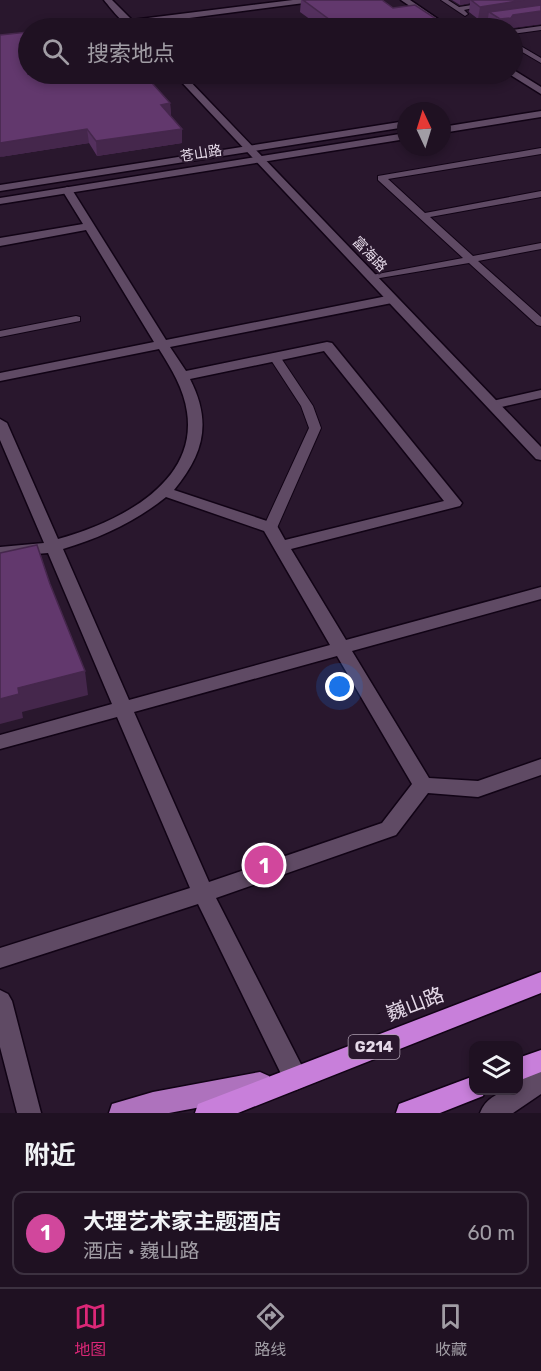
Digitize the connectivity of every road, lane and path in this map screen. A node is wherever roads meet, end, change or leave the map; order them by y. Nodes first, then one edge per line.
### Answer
1 (108, 0) edge
2 (312, 0) edge
3 (405, 0) edge
4 (447, 0) edge
5 (492, 5) edge
6 (458, 9) junction
7 (541, 13) edge
8 (125, 18) edge
9 (187, 18) edge
10 (432, 18) edge
11 (472, 18) edge
12 (506, 18) edge
13 (541, 28) edge
14 (523, 31) edge
15 (523, 49) edge
16 (541, 61) edge
17 (523, 79) edge
18 (187, 84) edge
19 (541, 91) edge
20 (541, 114) edge
21 (397, 125) edge
22 (451, 129) edge
23 (397, 137) edge
24 (249, 149) junction
25 (541, 151) edge
26 (259, 159) junction
27 (0, 188) edge
28 (67, 190) junction
29 (541, 194) edge
30 (0, 201) edge
31 (422, 216) junction
32 (90, 226) junction
33 (0, 242) edge
34 (541, 246) edge
35 (471, 260) junction
36 (372, 278) junction
37 (392, 299) junction
38 (541, 309) edge
39 (529, 312) junction
40 (76, 319) dead end
41 (541, 323) edge
42 (0, 334) edge
43 (161, 345) junction
44 (275, 357) junction
45 (183, 376) junction
46 (0, 377) edge
47 (541, 394) edge
48 (493, 405) junction
49 (0, 423) edge
50 (541, 456) edge
51 (166, 492) junction
52 (270, 528) junction
53 (281, 546) junction
54 (54, 547) junction
55 (0, 552) edge
56 (541, 592) edge
57 (341, 647) junction
58 (123, 708) junction
59 (0, 742) edge
60 (541, 767) edge
61 (423, 785) junction
62 (203, 892) junction
63 (0, 958) edge
64 (541, 982) edge
65 (0, 1001) edge
66 (541, 1061) edge
67 (523, 1068) edge
68 (296, 1078) junction
69 (541, 1080) edge
70 (469, 1090) edge
71 (29, 1113) edge
72 (121, 1113) edge
73 (207, 1113) edge
74 (408, 1113) edge
75 (492, 1113) edge

1 - 8 street
2 - 9 street
3 - 10 street
4 - 6 lane
5 - 6 lane
6 - 11 lane
7 - 12 lane
13 - 14 lane
15 - 16 lane
17 - 19 street
18 - 24 street, 富海路
20 - 22 street
21 - 24 street, 苍山路
23 - 26 street, 苍山路
24 - 26 street, 富海路
24 - 27 street, 苍山路
25 - 31 lane
26 - 28 street, 苍山路
26 - 36 street, 富海路
28 - 30 street, 苍山路
28 - 32 street
29 - 31 lane
31 - 35 lane
32 - 33 street
32 - 43 street
34 - 35 lane
35 - 36 lane
35 - 39 lane
36 - 37 street, 富海路
37 - 43 street
37 - 48 street, 富海路
38 - 39 lane
39 - 41 lane
40 - 42 lane
43 - 45 street
43 - 46 street
44 - 45 street
44 - 52 lane
44 - 53 street
45 - 51 street
47 - 48 street
48 - 50 street, 富海路
49 - 54 street
51 - 52 street
51 - 54 street
52 - 53 street
53 - 57 street
54 - 55 street
54 - 58 street
56 - 57 street
57 - 58 street
57 - 61 street
58 - 59 street
58 - 62 street
60 - 61 street
61 - 62 street
62 - 63 street
62 - 68 street
64 - 68 highway, 巍山路 / G214
65 - 71 street
66 - 67 highway
68 - 72 main road
68 - 73 highway, 巍山路 / G214
69 - 75 street
70 - 74 highway

